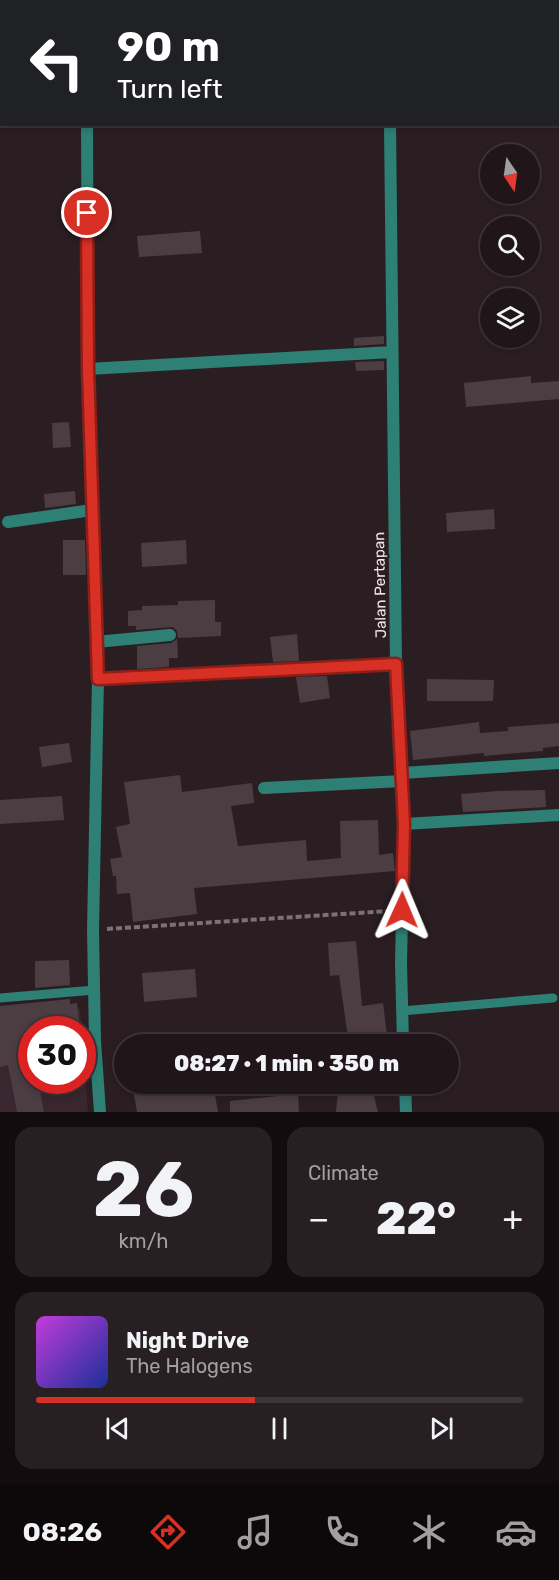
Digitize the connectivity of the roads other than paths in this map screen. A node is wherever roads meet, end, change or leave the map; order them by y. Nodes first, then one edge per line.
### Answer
1 (87, 126) edge
2 (390, 126) edge
3 (392, 351) junction
4 (88, 369) junction
5 (92, 510) junction
6 (8, 522) dead end
7 (170, 635) dead end
8 (96, 642) junction
9 (396, 664) junction
10 (98, 679) junction
11 (559, 763) edge
12 (402, 777) junction
13 (264, 788) dead end
14 (559, 815) edge
15 (404, 824) junction
16 (95, 990) junction
17 (0, 998) edge
18 (553, 998) dead end
19 (401, 1011) junction
20 (402, 1034) edge
21 (405, 1094) edge
22 (100, 1112) edge
23 (406, 1112) edge

1 - 4 street
2 - 3 street, Jalan Pertapan
3 - 4 street
3 - 9 street, Jalan Pertapan
4 - 5 street
5 - 6 street
5 - 8 street
7 - 8 street
8 - 10 street
9 - 10 street
9 - 12 street, Jalan Pertapan
10 - 16 street
11 - 12 street
12 - 13 street
12 - 15 street, Jalan Pertapan
14 - 15 street
15 - 19 street, Jalan Pertapan
16 - 17 lane
16 - 22 street
18 - 19 lane
19 - 20 street, Jalan Pertapan
21 - 23 street

